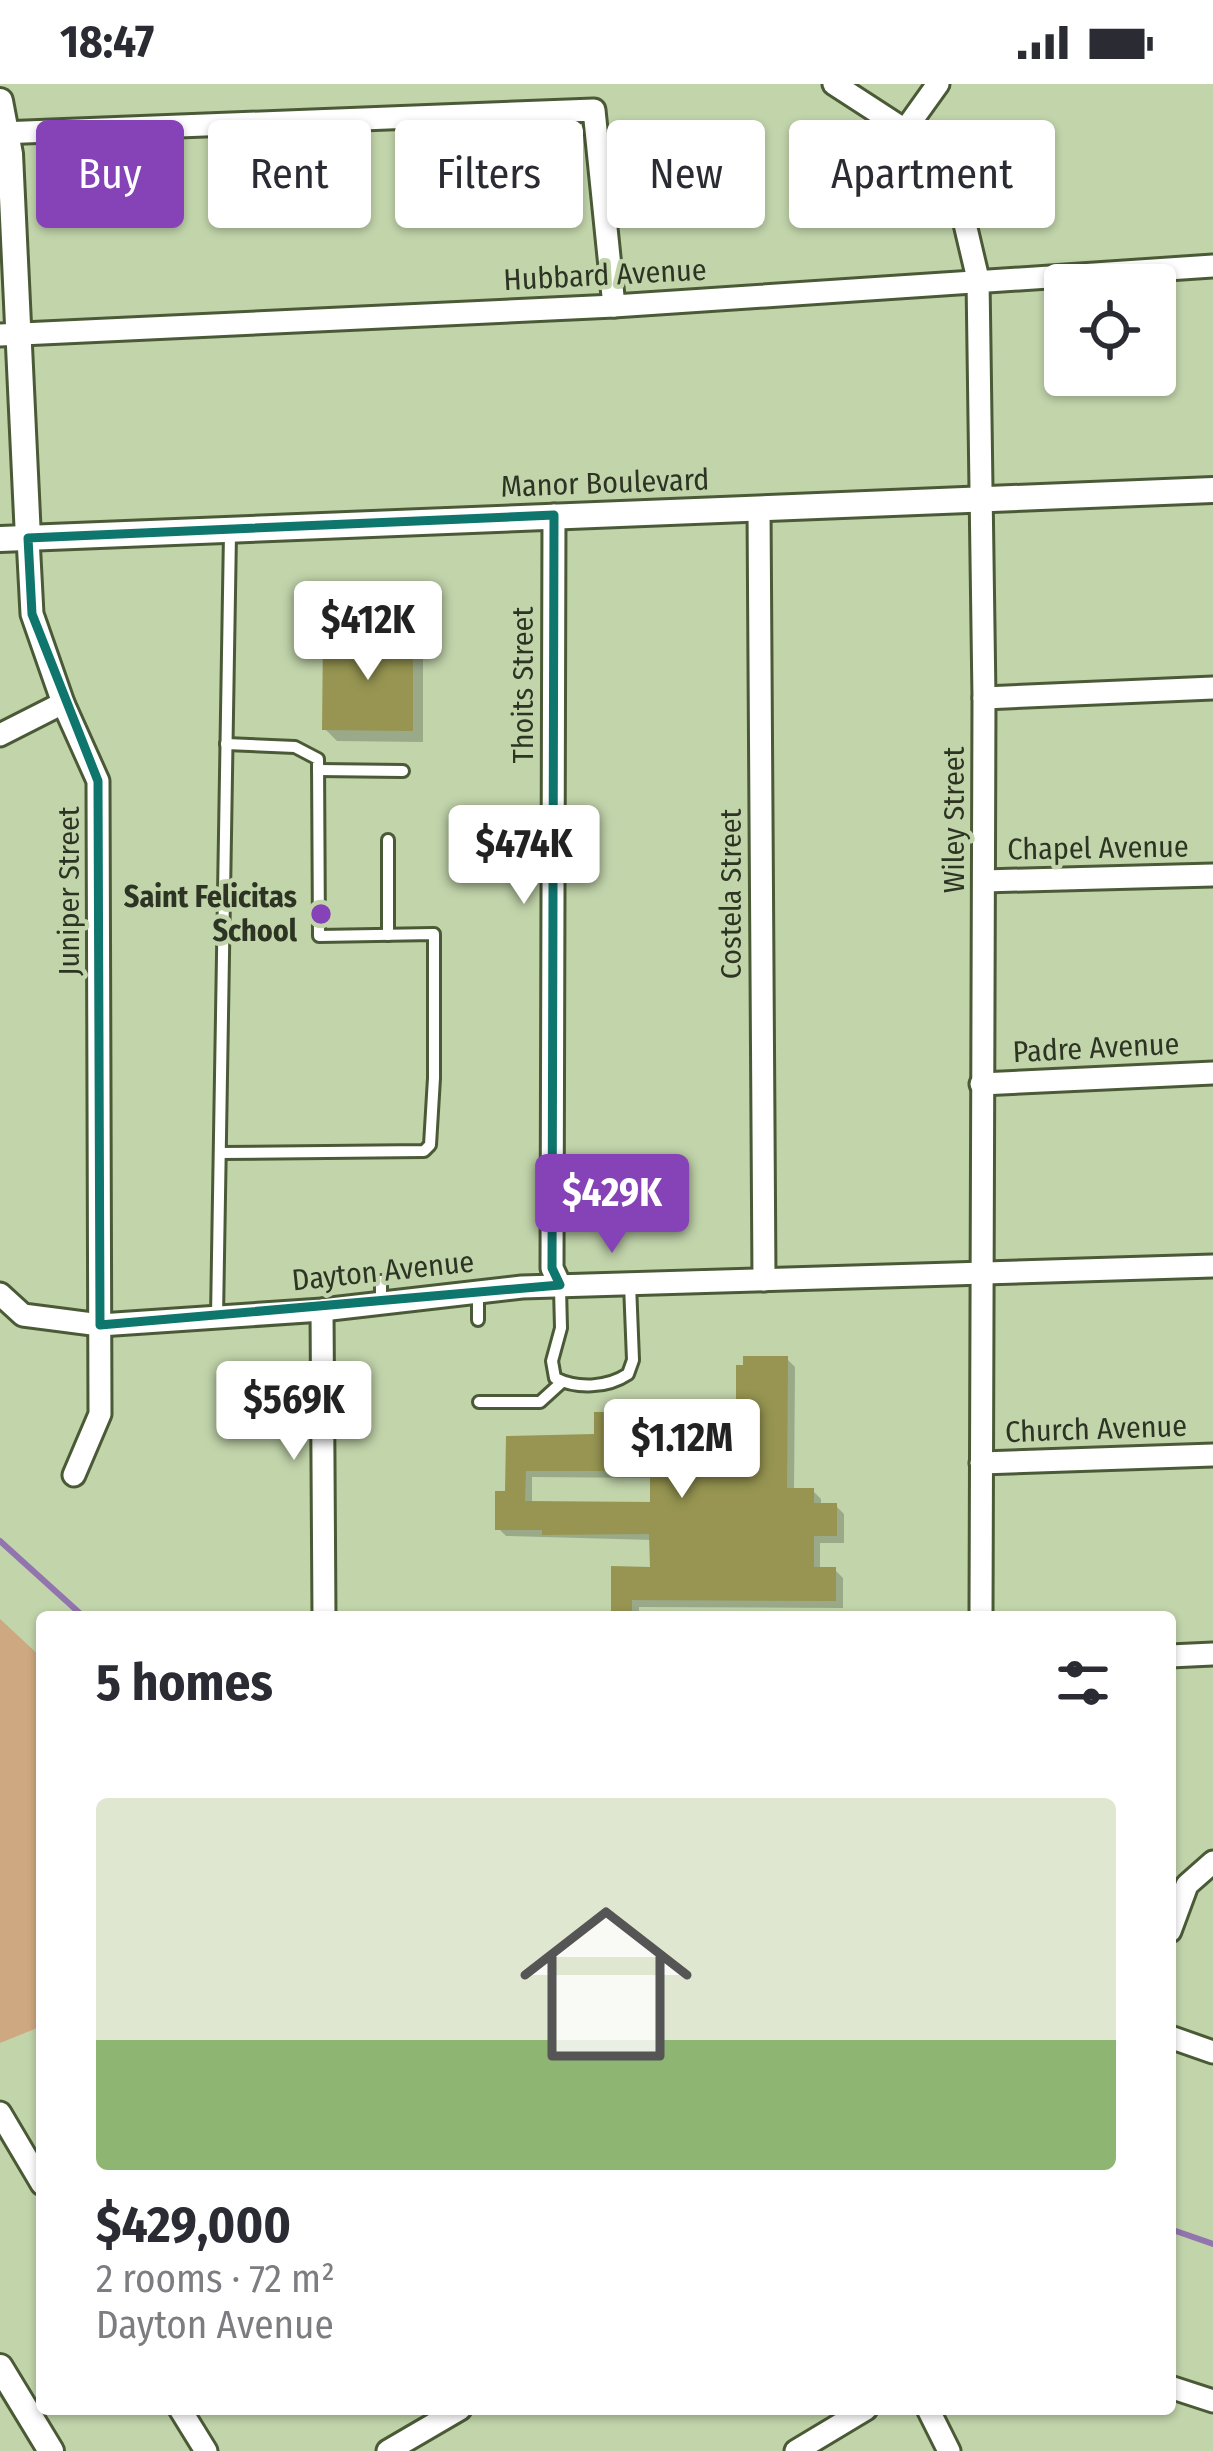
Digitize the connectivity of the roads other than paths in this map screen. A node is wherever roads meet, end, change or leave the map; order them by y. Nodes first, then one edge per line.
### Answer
1 (834, 84) edge
2 (938, 84) edge
3 (0, 101) edge
4 (890, 120) edge
5 (912, 120) edge
6 (4, 133) edge
7 (967, 228) edge
8 (1213, 266) edge
9 (978, 279) junction
10 (614, 306) junction
11 (10, 334) edge
12 (1213, 490) edge
13 (981, 499) junction
14 (759, 508) junction
15 (554, 515) junction
16 (230, 529) junction
17 (28, 538) junction
18 (0, 539) edge
19 (1213, 688) edge
20 (984, 698) junction
21 (63, 704) junction
22 (0, 735) edge
23 (226, 744) junction
24 (318, 770) junction
25 (404, 771) dead end
26 (388, 840) dead end
27 (1213, 875) edge
28 (984, 881) junction
29 (388, 935) junction
30 (1213, 1073) edge
31 (981, 1084) junction
32 (220, 1153) junction
33 (1213, 1265) edge
34 (980, 1273) junction
35 (764, 1280) junction
36 (630, 1284) junction
37 (560, 1286) junction
38 (478, 1291) junction
39 (0, 1294) edge
40 (322, 1310) junction
41 (217, 1317) junction
42 (478, 1320) dead end
43 (100, 1325) junction
44 (562, 1382) junction
45 (479, 1402) dead end
46 (1213, 1455) edge
47 (981, 1463) junction
48 (74, 1475) dead end
49 (324, 1611) edge
50 (981, 1611) edge
51 (1213, 1654) edge
52 (1176, 1655) edge
53 (1213, 1862) edge
54 (1176, 1915) edge
55 (1176, 2039) edge
56 (1213, 2052) edge
57 (0, 2113) edge
58 (33, 2149) edge
59 (0, 2367) edge
60 (1176, 2389) edge
61 (1213, 2401) edge
62 (184, 2415) edge
63 (450, 2415) edge
64 (856, 2415) edge
65 (931, 2415) edge
66 (51, 2451) edge
67 (206, 2451) edge
68 (388, 2451) edge
69 (796, 2451) edge
70 (949, 2451) edge

1 - 4 street, Wiley Street
2 - 5 street
3 - 6 street, Juniper Street
6 - 10 street
6 - 11 street, Juniper Street
7 - 9 street, Wiley Street
8 - 9 street, Hubbard Avenue
9 - 10 street, Hubbard Avenue
9 - 13 street, Wiley Street
10 - 11 street, Hubbard Avenue
11 - 17 street, Juniper Street
12 - 13 street, Manor Boulevard
13 - 14 street, Manor Boulevard
13 - 20 street, Wiley Street
14 - 15 street, Manor Boulevard
14 - 35 street, Costela Street
15 - 16 street, Manor Boulevard
15 - 37 street, Thoits Street
16 - 17 street, Manor Boulevard
16 - 23 lane
17 - 18 street, Manor Boulevard
17 - 21 street, Juniper Street
19 - 20 street
20 - 28 street, Wiley Street
21 - 22 street
21 - 43 street, Juniper Street
23 - 24 lane
23 - 32 lane
24 - 25 lane
24 - 29 lane
26 - 29 lane
27 - 28 street, Chapel Avenue
28 - 31 street, Wiley Street
29 - 32 lane
30 - 31 street, Padre Avenue
31 - 34 street, Wiley Street
32 - 41 lane
33 - 34 street, Dayton Avenue
34 - 35 street, Dayton Avenue
34 - 47 street, Wiley Street
35 - 36 street, Dayton Avenue
36 - 37 street, Dayton Avenue
36 - 44 lane
37 - 38 street, Dayton Avenue
37 - 44 lane
38 - 40 street, Dayton Avenue
38 - 42 lane
39 - 43 street, Dayton Avenue
40 - 41 street, Dayton Avenue
40 - 49 street
41 - 43 street, Dayton Avenue
43 - 48 street, Juniper Street
44 - 45 lane
46 - 47 street, Church Avenue
47 - 50 street, Wiley Street
51 - 52 street
53 - 54 street
55 - 56 street
57 - 58 street
59 - 66 street
60 - 61 street
62 - 67 street
63 - 68 street
64 - 69 street
65 - 70 street

